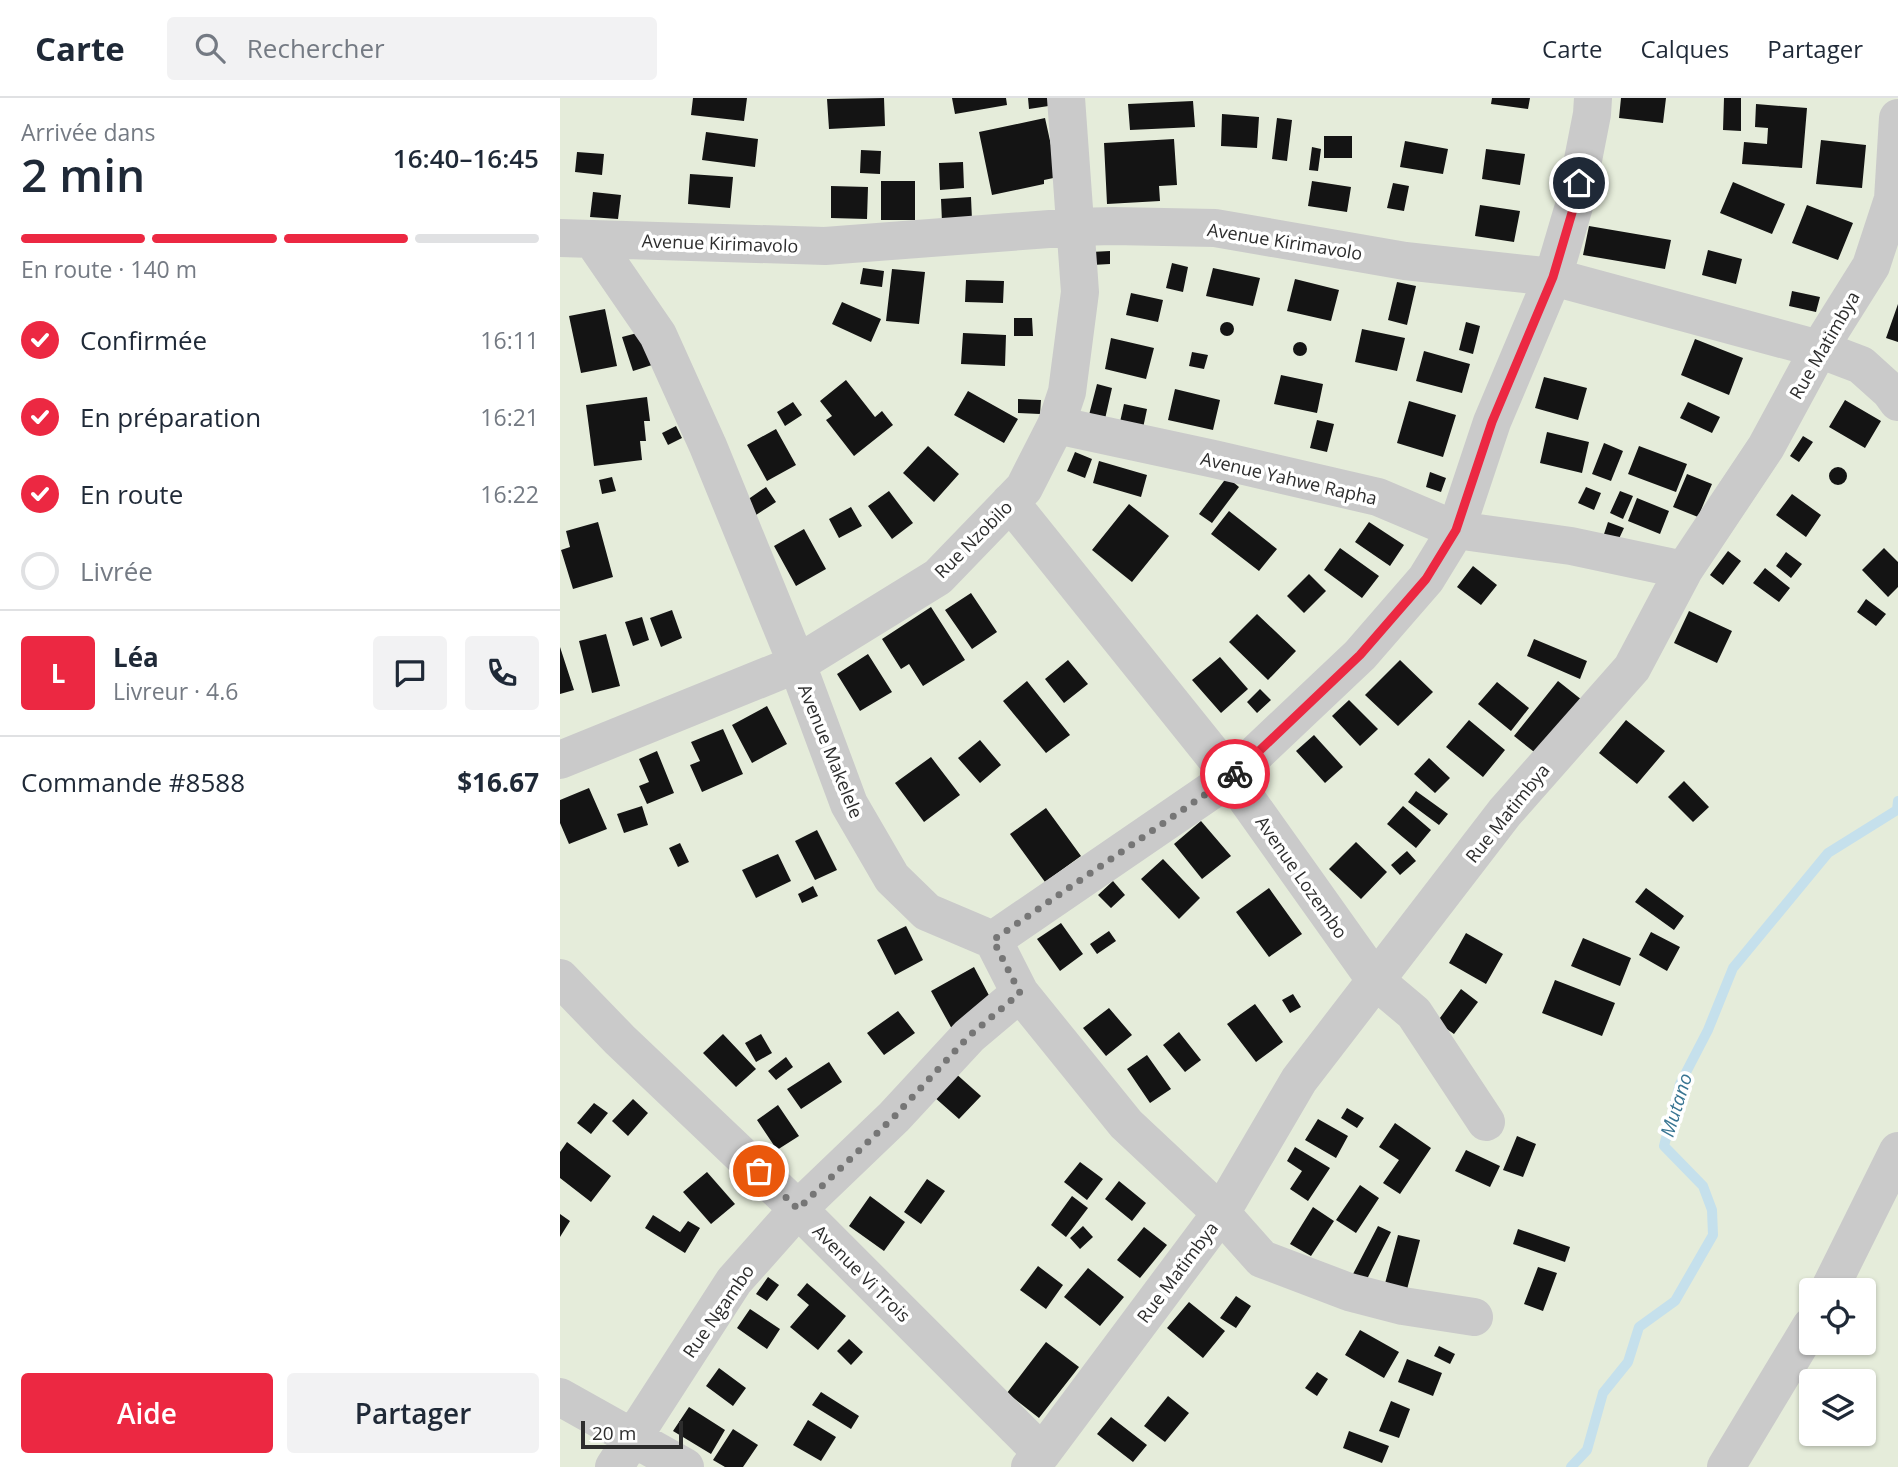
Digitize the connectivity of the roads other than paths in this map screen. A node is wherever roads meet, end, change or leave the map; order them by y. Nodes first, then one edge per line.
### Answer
1 (1066, 98) edge
2 (1593, 98) edge
3 (1898, 118) edge
4 (1076, 227) junction
5 (576, 239) edge
6 (1553, 277) junction
7 (1819, 349) junction
8 (1861, 365) junction
9 (1898, 374) edge
10 (1898, 402) edge
11 (1056, 425) junction
12 (1010, 502) junction
13 (1456, 530) junction
14 (1684, 570) junction
15 (797, 664) junction
16 (560, 760) edge
17 (1231, 777) junction
18 (993, 940) junction
19 (560, 978) edge
20 (1376, 981) junction
21 (1020, 993) junction
22 (1486, 1122) dead end
23 (1898, 1151) edge
24 (798, 1209) junction
25 (1221, 1213) junction
26 (1835, 1278) edge
27 (1474, 1317) dead end
28 (1799, 1346) edge
29 (560, 1397) edge
30 (623, 1452) edge
31 (1036, 1460) edge
32 (685, 1467) edge
33 (1726, 1467) edge

1 - 4 street, Rue Nzobilo
2 - 6 street
3 - 7 street, Rue Matimbya
4 - 5 street, Avenue Kirimavolo
4 - 6 street, Avenue Kirimavolo
4 - 11 street, Rue Nzobilo
5 - 15 street, Avenue Makelele
6 - 7 street, Avenue Kirimavolo
6 - 13 street
7 - 8 street, Avenue Kirimavolo
7 - 14 street, Rue Matimbya
8 - 9 street
8 - 10 street, Avenue Kirimavolo
11 - 12 street, Rue Nzobilo
11 - 13 street, Avenue Yahwe Rapha
12 - 15 street, Rue Nzobilo
12 - 17 street, Avenue Lozembo
13 - 14 street, Avenue Yahwe Rapha
13 - 17 street
14 - 20 street, Rue Matimbya
15 - 16 street, Rue Nzobilo
15 - 18 street, Avenue Makelele
17 - 18 street
17 - 20 street, Avenue Lozembo
18 - 21 street
19 - 24 street, Avenue Vi Trois
20 - 22 street, Avenue Lozembo
20 - 25 street, Rue Matimbya
21 - 24 street, Rue Ngambo
21 - 25 street
23 - 26 street
24 - 30 street, Rue Ngambo
24 - 31 street, Avenue Vi Trois
25 - 27 street
25 - 31 street, Rue Matimbya
28 - 33 street
29 - 30 street
30 - 32 street

